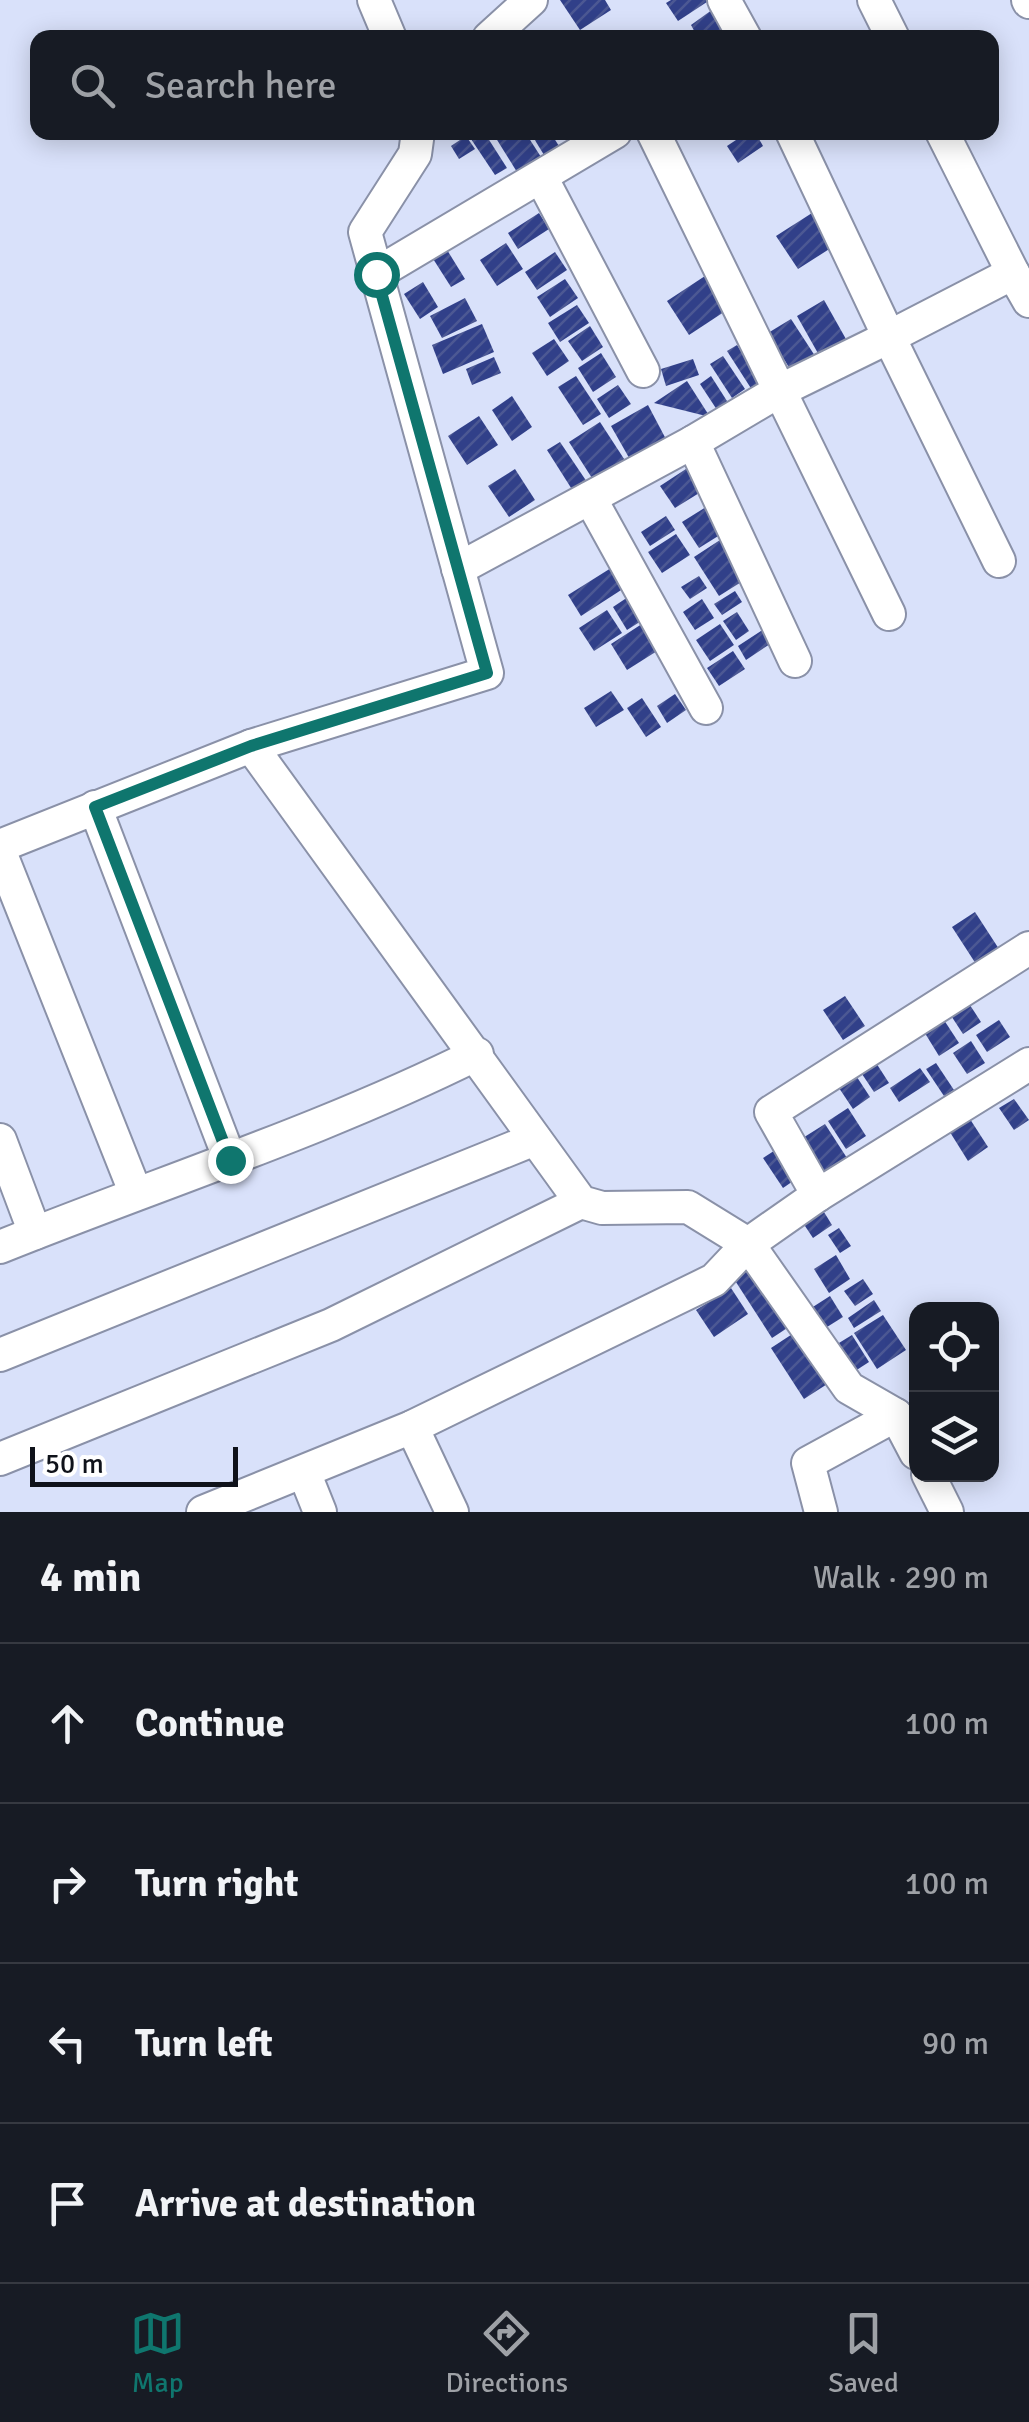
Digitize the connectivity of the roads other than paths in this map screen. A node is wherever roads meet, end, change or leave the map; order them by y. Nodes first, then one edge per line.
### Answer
1 (374, 0) edge
2 (531, 0) edge
3 (724, 0) edge
4 (874, 0) edge
5 (387, 30) edge
6 (498, 30) edge
7 (741, 30) edge
8 (889, 30) edge
9 (417, 140) edge
10 (602, 140) edge
11 (658, 140) edge
12 (796, 140) edge
13 (946, 140) edge
14 (540, 177) junction
15 (376, 274) junction
16 (1021, 287) edge
17 (889, 337) junction
18 (643, 371) dead end
19 (779, 391) junction
20 (693, 442) junction
21 (590, 498) junction
22 (999, 561) dead end
23 (458, 568) junction
24 (889, 614) dead end
25 (796, 661) dead end
26 (706, 708) dead end
27 (251, 746) junction
28 (95, 807) junction
29 (0, 849) edge
30 (1025, 959) edge
31 (476, 1054) junction
32 (1029, 1064) edge
33 (535, 1139) junction
34 (0, 1140) edge
35 (230, 1160) junction
36 (136, 1194) junction
37 (818, 1195) junction
38 (580, 1202) junction
39 (35, 1233) junction
40 (748, 1244) junction
41 (0, 1247) edge
42 (0, 1355) edge
43 (896, 1414) junction
44 (412, 1427) junction
45 (909, 1439) edge
46 (0, 1459) edge
47 (304, 1472) junction
48 (932, 1482) edge
49 (202, 1512) edge
50 (320, 1512) edge
51 (452, 1512) edge
52 (821, 1512) edge
53 (948, 1512) edge

1 - 5 street
2 - 6 street
3 - 7 street
4 - 8 street
9 - 15 street
10 - 14 street
11 - 19 street
12 - 17 street
13 - 16 street
14 - 15 street
14 - 18 street
15 - 23 street
16 - 17 street
17 - 19 street
17 - 22 street
19 - 20 street
19 - 24 street
20 - 21 street
20 - 25 street
21 - 23 street
21 - 26 street
23 - 27 street
27 - 28 street
27 - 31 street
28 - 29 street
28 - 35 street
29 - 36 street
30 - 37 street
31 - 33 street
31 - 35 street
32 - 37 street
33 - 38 street
33 - 42 street
34 - 39 street
35 - 36 street
36 - 39 street
37 - 40 street
38 - 40 street
38 - 46 street
39 - 41 street
40 - 43 street
40 - 44 street
43 - 45 street
43 - 52 street
44 - 47 street
44 - 51 street
47 - 49 street
47 - 50 street
48 - 53 street

